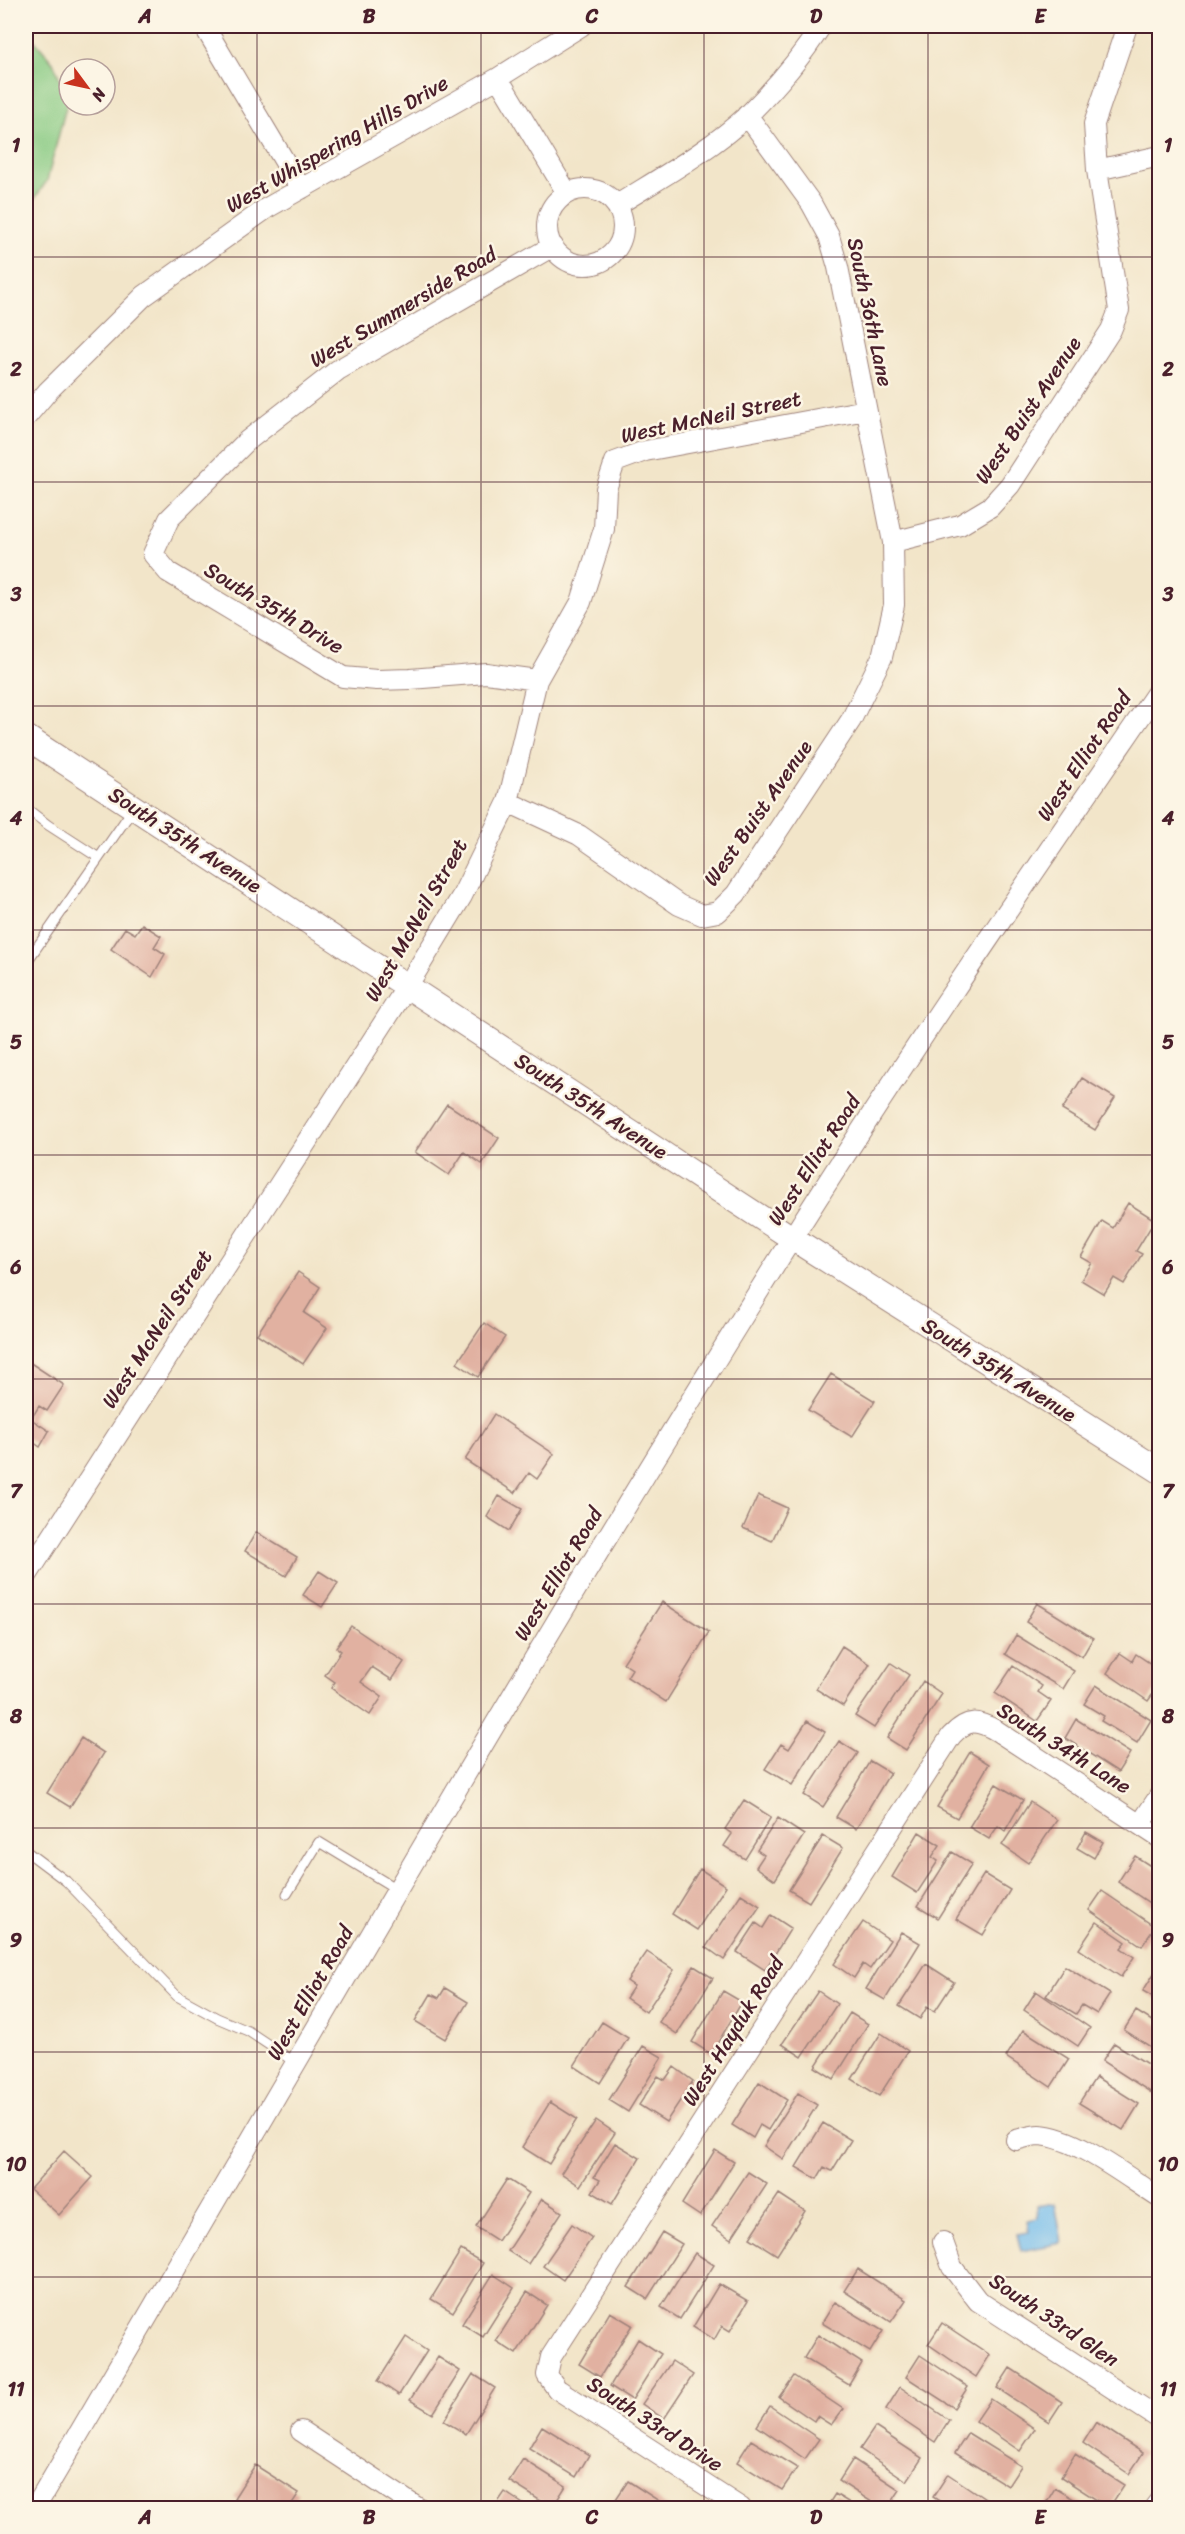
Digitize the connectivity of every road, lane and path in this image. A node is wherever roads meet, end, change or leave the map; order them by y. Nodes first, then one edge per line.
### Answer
1 (204, 26) edge
2 (581, 26) edge
3 (821, 26) edge
4 (1127, 26) edge
5 (498, 78) junction
6 (747, 115) junction
7 (1160, 156) edge
8 (1097, 170) junction
9 (301, 189) junction
10 (567, 193) junction
11 (617, 205) junction
12 (553, 246) junction
13 (866, 410) junction
14 (26, 417) edge
15 (893, 542) junction
16 (168, 572) joint
17 (537, 680) junction
18 (1160, 688) edge
19 (26, 737) edge
20 (508, 802) junction
21 (135, 807) junction
22 (26, 808) edge
23 (99, 858) junction
24 (26, 963) edge
25 (408, 985) junction
26 (792, 1238) junction
27 (1160, 1471) edge
28 (26, 1577) edge
29 (972, 1722) joint
30 (1160, 1795) edge
31 (1140, 1825) junction
32 (1160, 1838) edge
33 (26, 1851) edge
34 (398, 1890) junction
35 (287, 1894) dead end
36 (296, 2063) junction
37 (1016, 2140) dead end
38 (1160, 2198) edge
39 (943, 2242) dead end
40 (547, 2375) joint
41 (1160, 2419) edge
42 (301, 2431) dead end
43 (1160, 2500) edge
44 (35, 2508) edge
45 (418, 2508) edge
46 (741, 2508) edge
47 (1154, 2508) edge

1 - 9 street
2 - 5 street, West Whispering Hills Drive
3 - 6 street
4 - 8 street, West Buist Avenue
5 - 9 street, West Whispering Hills Drive
5 - 10 street
6 - 11 street
6 - 13 street, South 36th Lane
7 - 8 street
8 - 15 street, West Buist Avenue
9 - 14 street, West Whispering Hills Drive
10 - 11 street
10 - 12 street
11 - 12 street
12 - 16 street, West Summerside Road
13 - 15 street, South 36th Lane
13 - 17 street, West McNeil Street
15 - 20 street, West Buist Avenue
16 - 17 street, South 35th Drive
17 - 20 street, West McNeil Street
18 - 26 street, West Elliot Road
19 - 21 street, South 35th Avenue
20 - 25 street, West McNeil Street
21 - 23 lane
21 - 25 street, South 35th Avenue
22 - 23 lane
23 - 24 lane
25 - 26 street, South 35th Avenue
25 - 28 street, West McNeil Street
26 - 27 street, South 35th Avenue
26 - 34 street, West Elliot Road
29 - 31 street, South 34th Lane
29 - 40 street, West Hayduk Road
30 - 31 street
31 - 32 street, South 34th Lane
33 - 36 lane
34 - 35 lane
34 - 36 street, West Elliot Road
36 - 44 street, West Elliot Road
37 - 38 street
39 - 41 street, South 33rd Glen
40 - 46 street, South 33rd Drive
42 - 45 street
43 - 47 street

